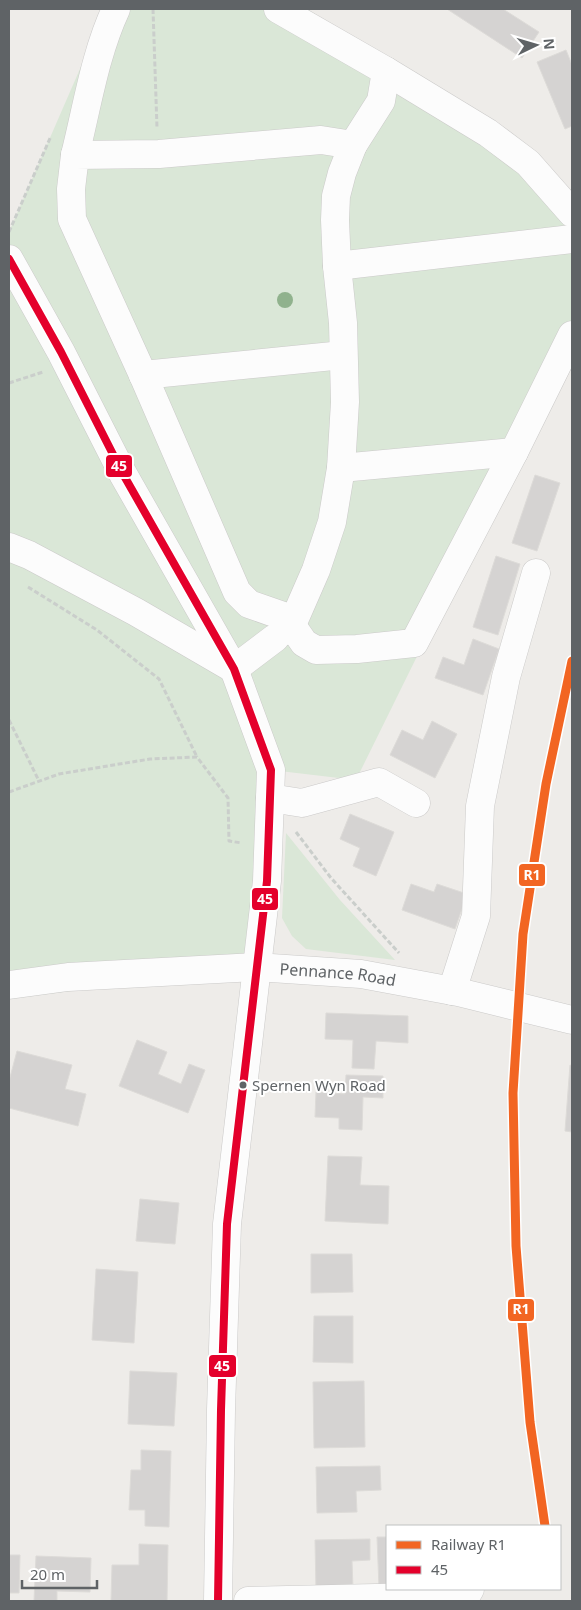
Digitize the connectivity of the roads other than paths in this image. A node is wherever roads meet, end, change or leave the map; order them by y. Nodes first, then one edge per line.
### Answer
1 (116, 9) edge
2 (278, 9) edge
3 (386, 71) junction
4 (353, 145) junction
5 (75, 155) junction
6 (572, 213) edge
7 (572, 239) edge
8 (9, 259) edge
9 (336, 266) junction
10 (572, 335) edge
11 (344, 355) junction
12 (143, 375) junction
13 (514, 452) junction
14 (341, 468) junction
15 (9, 547) edge
16 (536, 573) dead end
17 (283, 632) junction
18 (234, 670) junction
19 (270, 798) junction
20 (416, 803) dead end
21 (256, 967) junction
22 (9, 985) edge
23 (447, 990) junction
24 (564, 1018) edge
25 (469, 1590) edge
26 (218, 1601) edge
27 (248, 1601) edge

1 - 5 street
2 - 3 street
3 - 4 street
3 - 6 street
4 - 5 street
4 - 9 street
5 - 12 street
7 - 9 street
8 - 18 street
9 - 11 street
10 - 13 street
11 - 12 street
11 - 14 street
12 - 17 street
13 - 14 street
13 - 17 street
14 - 17 street
15 - 18 street
16 - 23 street
17 - 18 street
18 - 19 street
19 - 20 street
19 - 21 street
21 - 22 street, Pennance Road
21 - 23 street, Pennance Road
21 - 26 street
23 - 24 street, Pennance Road
25 - 27 street

